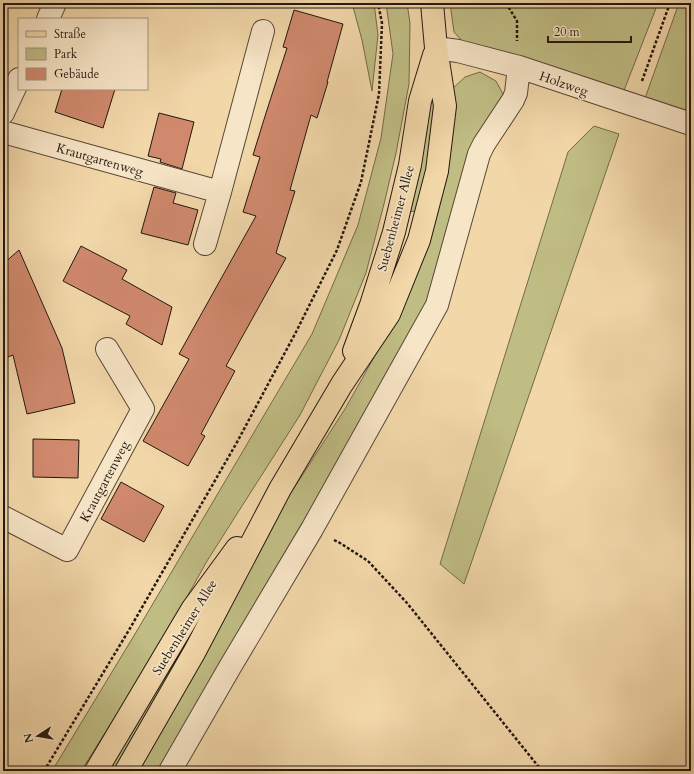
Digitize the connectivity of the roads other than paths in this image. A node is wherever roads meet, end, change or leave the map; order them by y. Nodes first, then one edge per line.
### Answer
1 (55, 3) edge
2 (432, 3) edge
3 (48, 18) edge
4 (263, 31) dead end
5 (436, 48) junction
6 (518, 67) junction
7 (18, 81) edge
8 (3, 113) edge
9 (691, 124) edge
10 (3, 132) edge
11 (220, 192) junction
12 (205, 244) dead end
13 (107, 349) dead end
14 (280, 489) junction
15 (3, 517) edge
16 (96, 771) edge
17 (126, 771) edge
18 (170, 771) edge

1 - 3 street
2 - 5 main road, Suebenheimer Allee
4 - 11 street
5 - 6 street, Holzweg
5 - 14 main road, Suebenheimer Allee
6 - 9 street, Holzweg
6 - 18 street
7 - 8 street
10 - 11 street, Krautgartenweg
11 - 12 street
13 - 15 street, Krautgartenweg
14 - 16 main road, Suebenheimer Allee
14 - 17 main road, Suebenheimer Allee

